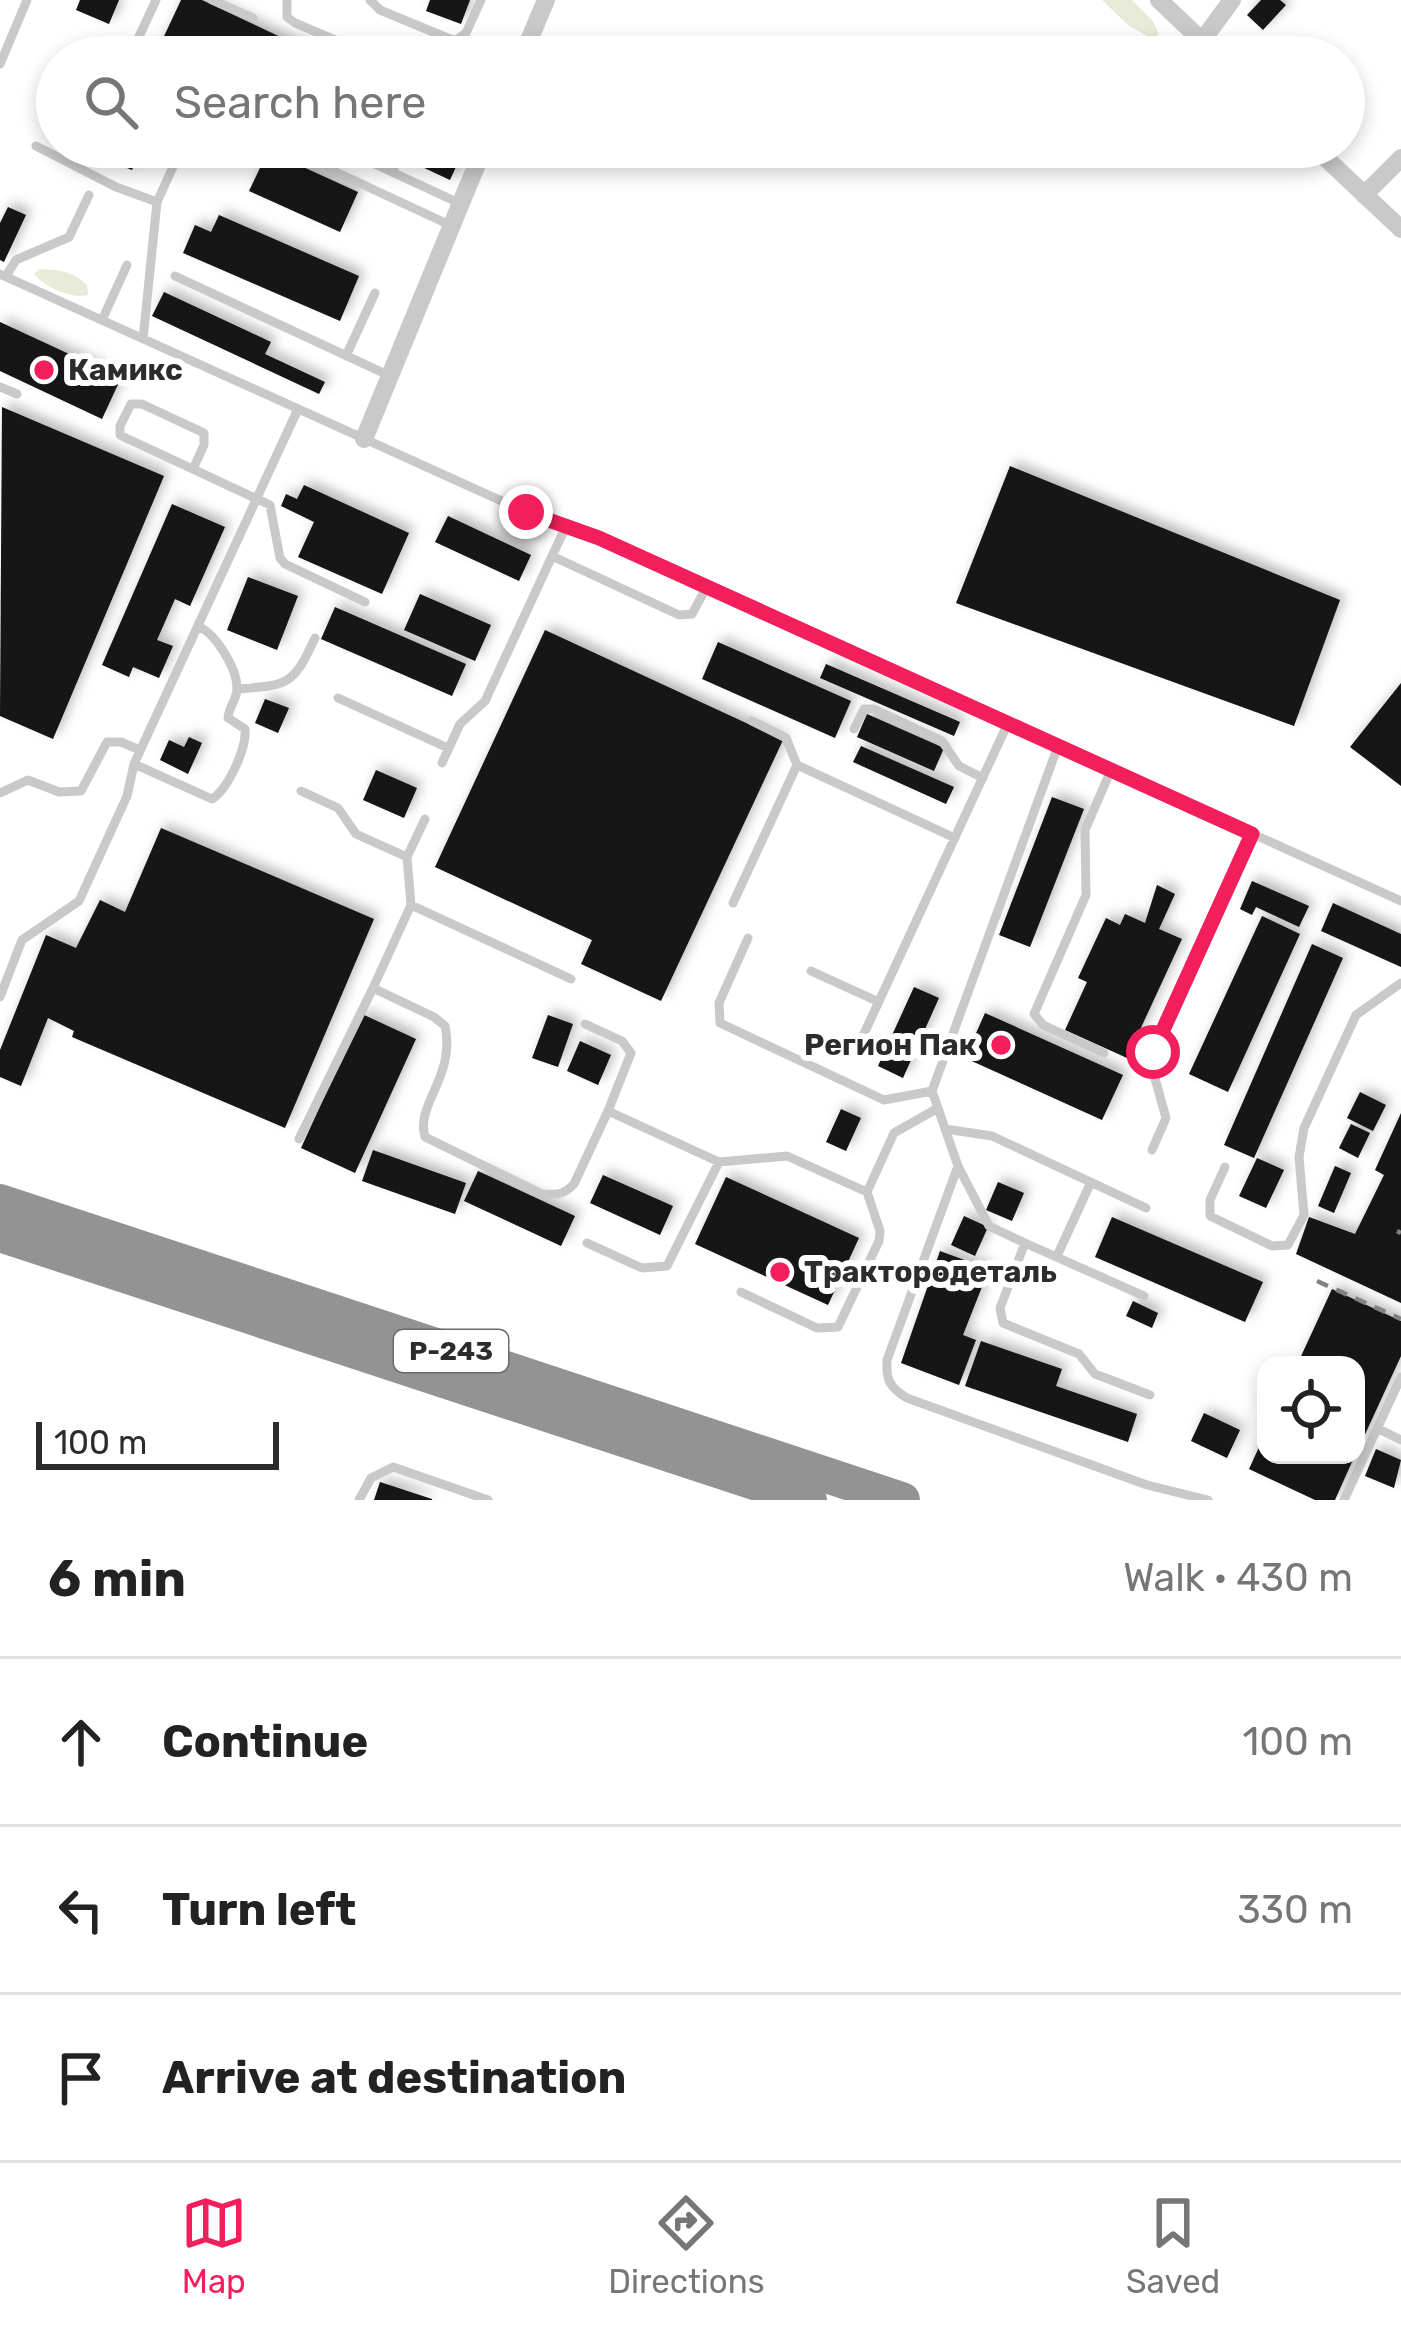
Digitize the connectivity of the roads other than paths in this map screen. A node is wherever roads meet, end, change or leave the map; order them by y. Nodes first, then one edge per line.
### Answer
1 (27, 0) edge
2 (156, 0) edge
3 (212, 0) edge
4 (370, 0) edge
5 (481, 0) edge
6 (546, 0) edge
7 (1159, 0) edge
8 (1232, 0) edge
9 (284, 1) edge
10 (253, 19) dead end
11 (139, 36) edge
12 (327, 36) edge
13 (443, 36) edge
14 (462, 36) edge
15 (530, 36) edge
16 (1198, 36) edge
17 (1205, 36) edge
18 (0, 64) edge
19 (1401, 158) edge
20 (78, 168) edge
21 (172, 168) edge
22 (327, 168) edge
23 (383, 168) edge
24 (394, 168) edge
25 (476, 168) edge
26 (1336, 168) edge
27 (392, 172) junction
28 (1394, 175) edge
29 (88, 195) dead end
30 (1364, 195) junction
31 (157, 202) junction
32 (461, 204) junction
33 (452, 226) junction
34 (1401, 229) edge
35 (127, 265) dead end
36 (3, 275) edge
37 (175, 277) dead end
38 (374, 293) dead end
39 (102, 320) junction
40 (143, 339) junction
41 (346, 356) junction
42 (390, 376) junction
43 (0, 387) edge
44 (17, 394) dead end
45 (298, 409) junction
46 (364, 439) junction
47 (193, 469) junction
48 (257, 499) junction
49 (566, 526) junction
50 (552, 556) junction
51 (706, 586) junction
52 (365, 602) dead end
53 (198, 626) junction
54 (315, 638) dead end
55 (237, 689) junction
56 (338, 698) dead end
57 (752, 721) dead end
58 (1009, 723) junction
59 (854, 729) dead end
60 (1058, 746) junction
61 (448, 748) junction
62 (140, 751) junction
63 (442, 763) dead end
64 (134, 764) junction
65 (797, 764) junction
66 (1111, 770) junction
67 (983, 778) junction
68 (301, 791) dead end
69 (0, 793) edge
70 (425, 819) dead end
71 (1252, 834) junction
72 (956, 838) junction
73 (407, 857) junction
74 (1401, 901) edge
75 (733, 903) dead end
76 (411, 904) junction
77 (748, 938) dead end
78 (811, 971) dead end
79 (572, 979) dead end
80 (1401, 983) edge
81 (373, 988) junction
82 (0, 997) edge
83 (879, 1002) junction
84 (585, 1024) dead end
85 (856, 1053) dead end
86 (1104, 1053) dead end
87 (932, 1091) junction
88 (938, 1108) junction
89 (608, 1111) junction
90 (945, 1129) junction
91 (299, 1139) dead end
92 (1152, 1150) dead end
93 (719, 1162) junction
94 (958, 1166) junction
95 (1225, 1167) dead end
96 (1091, 1182) junction
97 (866, 1192) junction
98 (0, 1202) edge
99 (1146, 1208) dead end
100 (0, 1234) edge
101 (587, 1243) dead end
102 (1025, 1243) junction
103 (1057, 1256) junction
104 (741, 1292) dead end
105 (1144, 1296) dead end
106 (1401, 1377) edge
107 (1150, 1395) dead end
108 (1377, 1429) junction
109 (1401, 1440) edge
110 (359, 1500) edge
111 (488, 1500) edge
112 (808, 1500) edge
113 (902, 1500) edge
114 (1208, 1500) edge
115 (1344, 1500) edge

1 - 18 lane
2 - 11 lane
3 - 10 lane
4 - 13 lane
5 - 14 lane
6 - 15 street
7 - 16 street
8 - 17 street
9 - 12 lane
19 - 28 street
20 - 31 lane
21 - 31 lane
22 - 33 lane
23 - 27 lane
24 - 27 lane
25 - 32 street
26 - 30 street
27 - 32 lane
28 - 30 street
29 - 36 lane
30 - 34 street
31 - 40 lane
32 - 33 street
33 - 42 street
35 - 39 lane
36 - 39 lane
37 - 41 lane
38 - 41 lane
39 - 40 lane
40 - 45 lane
41 - 42 lane
42 - 46 street
43 - 44 lane
45 - 46 lane
45 - 48 lane
46 - 49 lane
47 - 47 lane
47 - 48 lane
48 - 52 lane
48 - 53 lane
49 - 50 lane
49 - 51 lane
50 - 51 lane
50 - 61 lane
51 - 58 lane
53 - 55 lane
53 - 62 lane
54 - 55 lane
55 - 64 lane
56 - 61 lane
57 - 65 lane
58 - 60 lane
58 - 67 lane
59 - 67 lane
60 - 66 lane
60 - 87 lane
61 - 63 lane
62 - 64 lane
62 - 69 lane
64 - 82 lane
65 - 72 lane
65 - 75 lane
66 - 71 lane
66 - 86 lane
67 - 72 lane
68 - 73 lane
70 - 73 lane
71 - 74 lane
71 - 92 lane
72 - 83 lane
73 - 76 lane
76 - 79 lane
76 - 81 lane
77 - 87 lane
78 - 83 lane
80 - 95 lane
81 - 89 lane
81 - 91 lane
83 - 85 lane
84 - 89 lane
87 - 88 lane
88 - 90 lane
88 - 97 lane
89 - 93 lane
90 - 94 lane
90 - 96 lane
93 - 97 lane
93 - 101 lane
94 - 102 lane
94 - 114 lane
96 - 99 lane
96 - 103 lane
97 - 104 lane
98 - 113 highway, Р-243
100 - 112 highway, Р-243
102 - 103 lane
102 - 107 lane
103 - 105 lane
106 - 108 lane
108 - 109 lane
108 - 115 lane
110 - 111 lane

